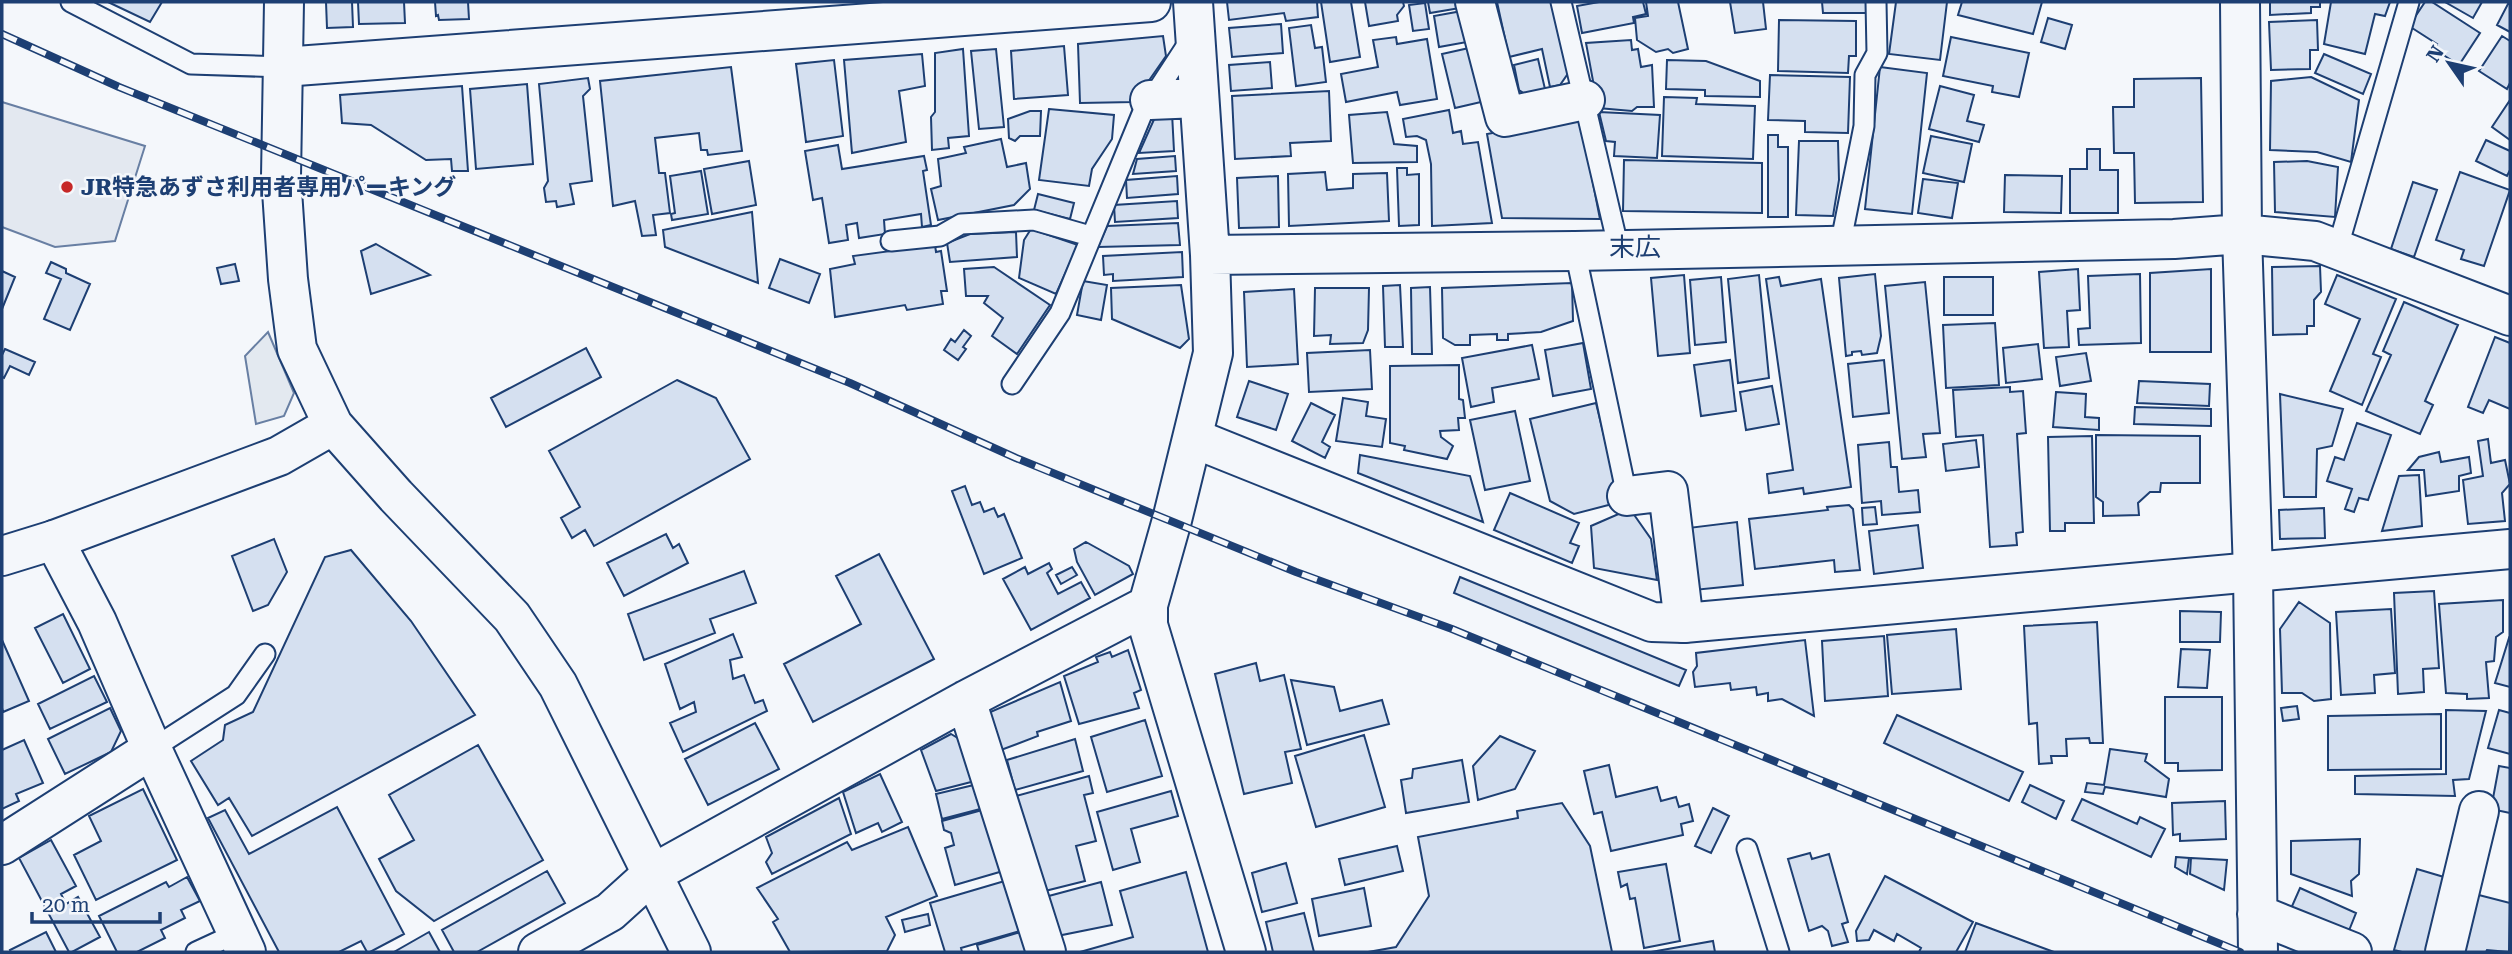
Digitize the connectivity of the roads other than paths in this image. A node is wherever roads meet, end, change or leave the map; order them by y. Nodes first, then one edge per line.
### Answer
1 (71, 2) edge
2 (284, 2) edge
3 (1152, 2) edge
4 (1475, 2) edge
5 (1561, 2) edge
6 (1876, 2) edge
7 (2240, 2) edge
8 (2409, 2) edge
9 (1194, 17) edge
10 (283, 67) junction
11 (1199, 98) junction
12 (1150, 100) junction
13 (1585, 100) junction
14 (2242, 234) junction
15 (1090, 236) junction
16 (891, 241) dead end
17 (1840, 246) junction
18 (1619, 250) junction
19 (2337, 250) junction
20 (1575, 251) junction
21 (1210, 255) junction
22 (2510, 316) edge
23 (1012, 384) dead end
24 (333, 425) junction
25 (1193, 438) junction
26 (1627, 496) joint
27 (54, 540) junction
28 (2510, 549) edge
29 (2, 556) edge
30 (2253, 573) junction
31 (1147, 604) junction
32 (1684, 623) junction
33 (265, 654) dead end
34 (966, 700) junction
35 (152, 749) junction
36 (2479, 811) dead end
37 (2, 845) edge
38 (1747, 849) dead end
39 (652, 874) junction
40 (2258, 914) junction
41 (241, 943) edge
42 (196, 952) edge
43 (538, 952) edge
44 (691, 952) edge
45 (1046, 952) edge
46 (1246, 952) edge
47 (1780, 952) edge
48 (2258, 952) edge
49 (2352, 952) edge
50 (2445, 952) edge

1 - 10 lane
2 - 10 street
3 - 10 street
4 - 13 street
5 - 13 lane
6 - 17 lane
7 - 14 street
8 - 19 lane
9 - 11 street
9 - 12 lane
10 - 24 street
11 - 12 street
11 - 21 street
12 - 15 lane
13 - 18 lane
14 - 17 street
14 - 19 street
14 - 30 street
15 - 16 lane
15 - 23 lane
17 - 18 street
18 - 20 street
19 - 22 street
20 - 21 street
20 - 26 lane
21 - 25 street
24 - 27 street
24 - 39 street
25 - 31 street
25 - 32 street
26 - 32 street
27 - 29 street
27 - 35 street
28 - 30 street
30 - 32 street
30 - 40 street
31 - 34 street
31 - 46 street
33 - 35 lane
34 - 39 street
34 - 45 street
35 - 37 street
35 - 41 street
36 - 50 street
38 - 47 lane
39 - 43 street
39 - 44 street
40 - 48 street
40 - 49 street
41 - 42 lane

